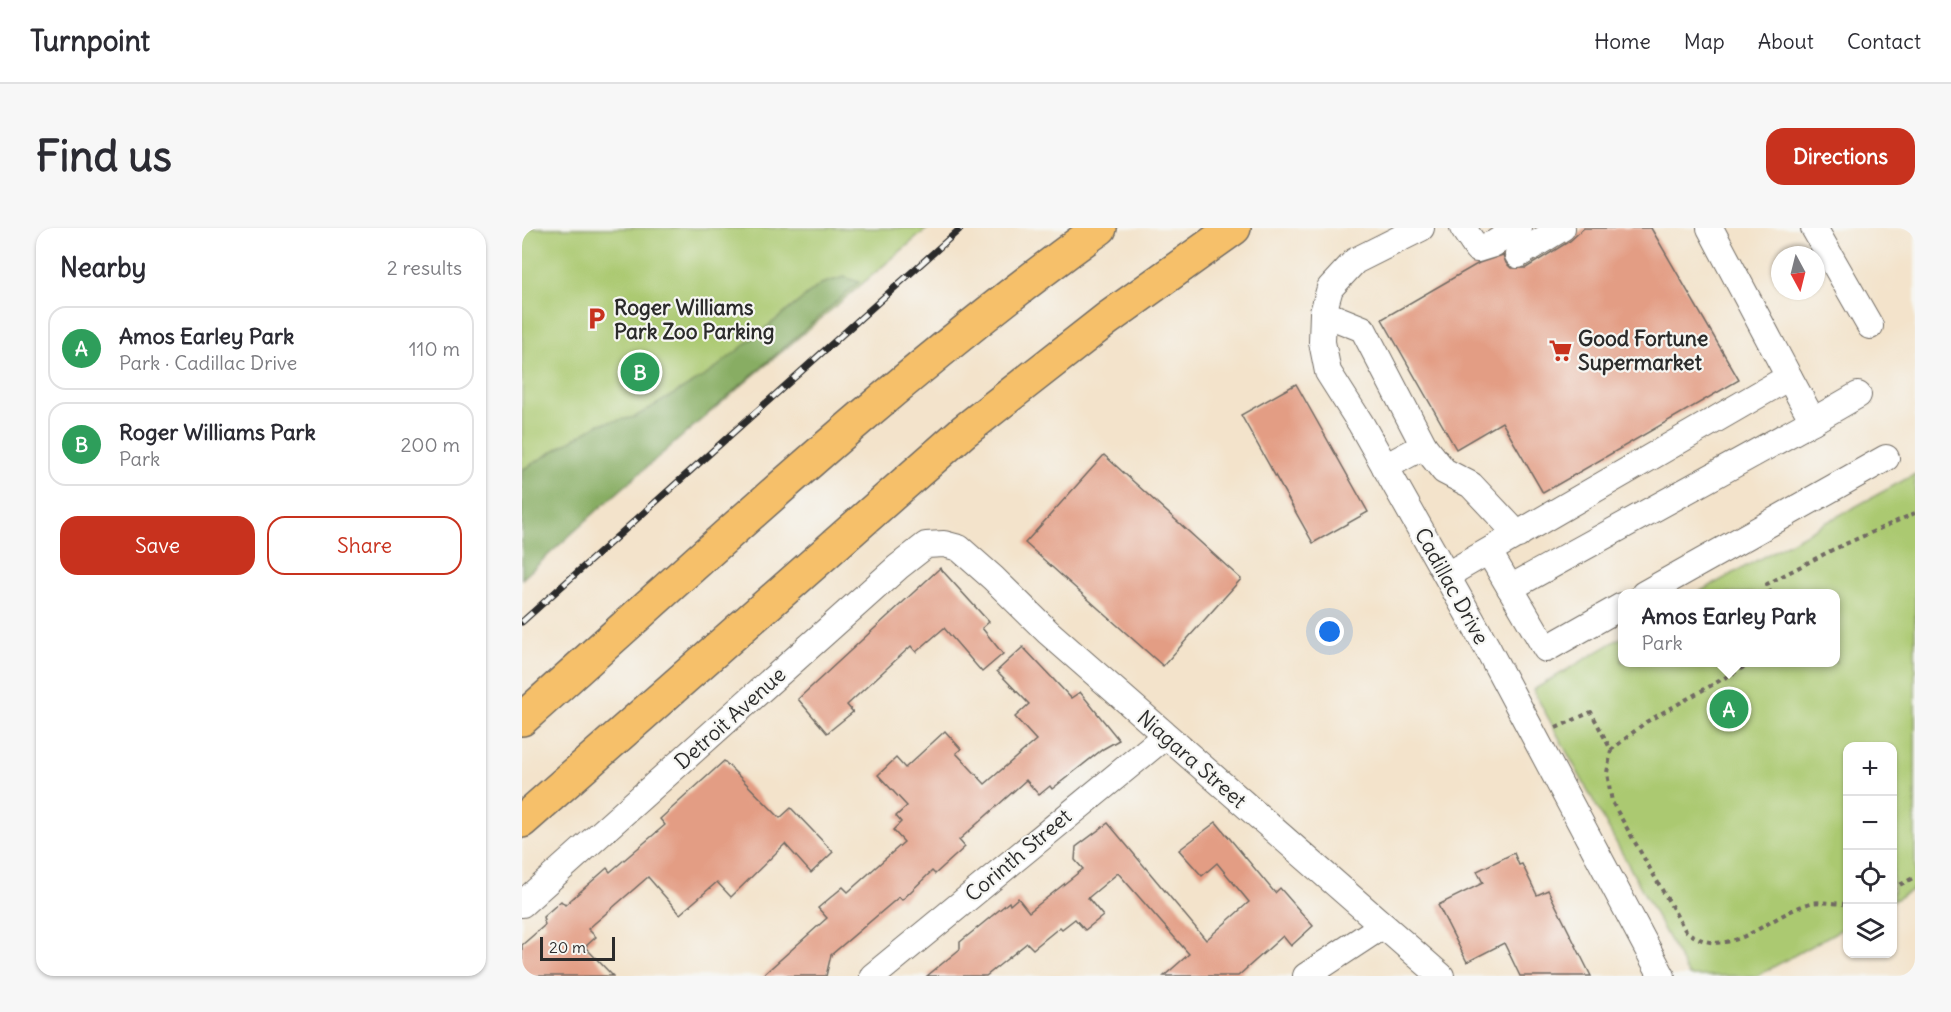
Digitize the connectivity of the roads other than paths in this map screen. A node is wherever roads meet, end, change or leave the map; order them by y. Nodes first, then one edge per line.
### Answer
1 (1100, 228) edge
2 (1234, 228) edge
3 (1421, 228) edge
4 (1463, 228) edge
5 (1519, 228) edge
6 (1562, 228) edge
7 (1710, 228) edge
8 (1814, 228) edge
9 (1518, 255) dead end
10 (1323, 313) junction
11 (1870, 326) dead end
12 (1789, 377) junction
13 (1858, 395) dead end
14 (1813, 421) junction
15 (1424, 446) junction
16 (1886, 458) dead end
17 (1385, 467) junction
18 (1518, 535) junction
19 (944, 544) joint
20 (1488, 552) junction
21 (1447, 575) junction
22 (1510, 588) junction
23 (1653, 589) edge
24 (1618, 609) edge
25 (522, 720) edge
26 (1165, 736) junction
27 (522, 821) edge
28 (522, 904) edge
29 (1382, 926) junction
30 (873, 976) edge
31 (1306, 976) edge
32 (1441, 976) edge
33 (1662, 976) edge

1 - 25 highway
2 - 27 highway
3 - 10 street, Cadillac Drive
4 - 5 street
6 - 9 street
7 - 12 street
8 - 11 street
10 - 15 street
10 - 17 street, Cadillac Drive
12 - 14 street
12 - 18 street
13 - 14 street
14 - 22 street
15 - 17 street
15 - 18 street
16 - 23 street
17 - 21 street, Cadillac Drive
18 - 20 street
19 - 26 street, Niagara Street
19 - 28 street, Detroit Avenue
20 - 21 street
20 - 22 street
21 - 33 street, Cadillac Drive
22 - 24 street
26 - 29 street, Niagara Street
26 - 30 street, Corinth Street
29 - 31 street
29 - 32 street, Niagara Street

